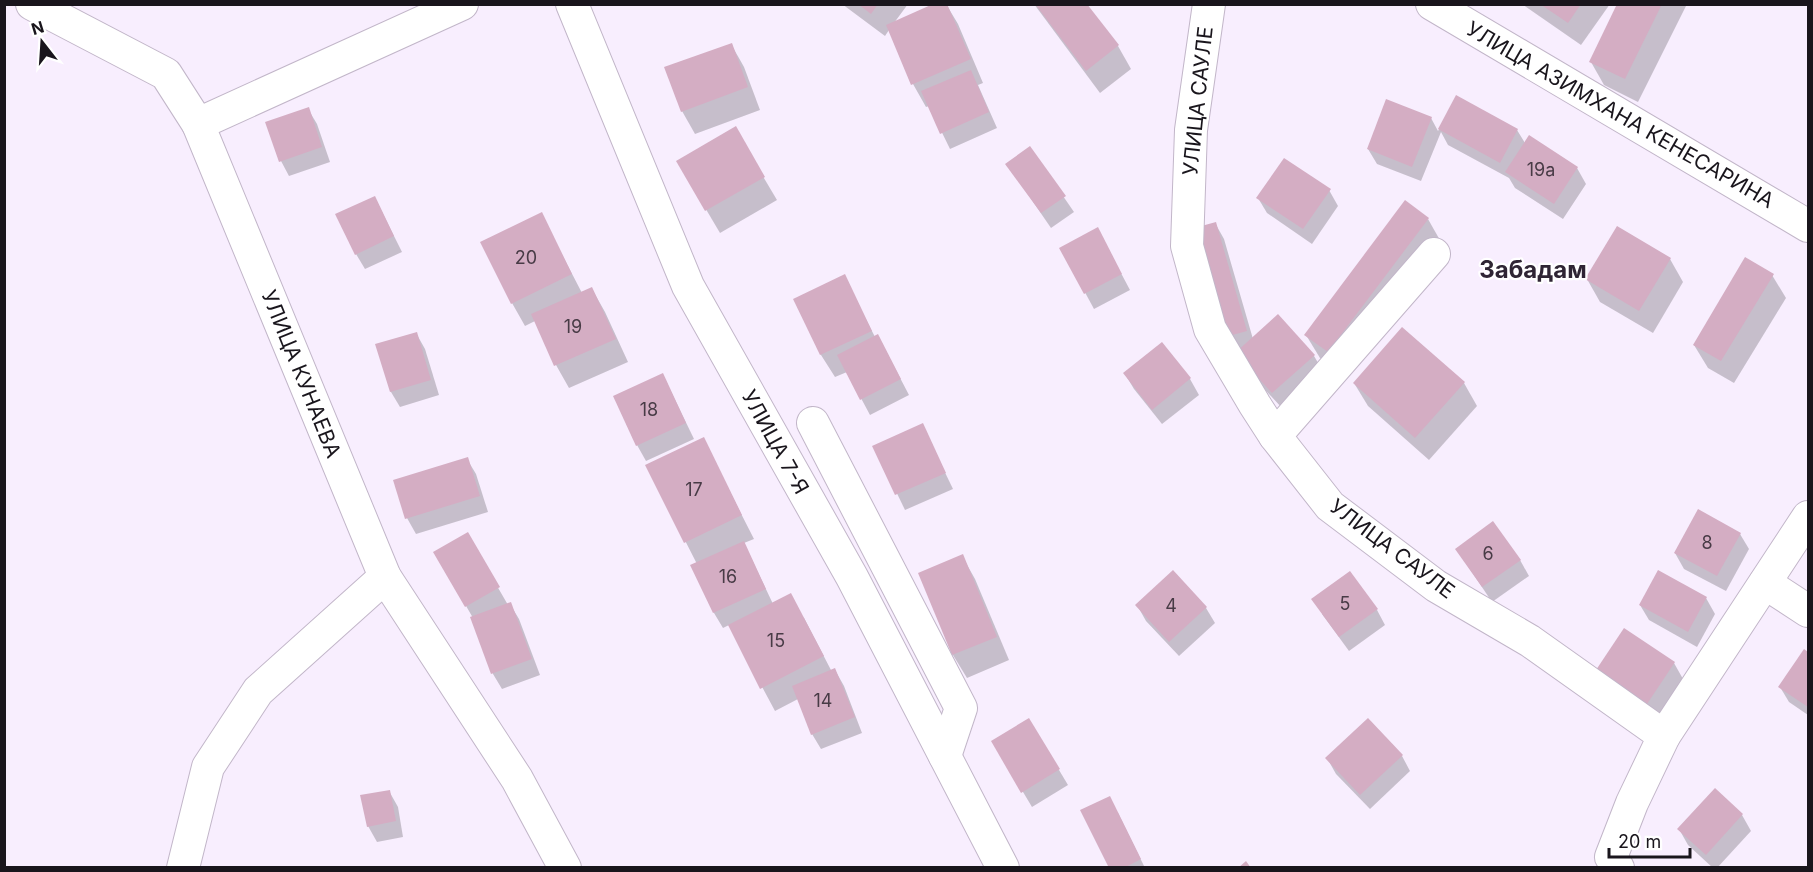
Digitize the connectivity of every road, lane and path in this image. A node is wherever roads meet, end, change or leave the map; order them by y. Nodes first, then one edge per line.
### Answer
1 (32, 4) edge
2 (462, 4) edge
3 (572, 4) edge
4 (1209, 4) edge
5 (1432, 4) edge
6 (198, 124) junction
7 (1809, 226) edge
8 (1434, 254) dead end
9 (813, 423) dead end
10 (1275, 436) junction
11 (1809, 517) edge
12 (385, 577) junction
13 (1765, 583) junction
14 (1809, 611) edge
15 (1664, 735) junction
16 (945, 756) junction
17 (183, 867) edge
18 (565, 867) edge
19 (1003, 867) edge
20 (1618, 867) edge

1 - 6 street, УЛИЦА КУНАЕВА
2 - 6 street
3 - 16 street, УЛИЦА 7-Я
4 - 10 street, УЛИЦА САУЛЕ
5 - 7 street, УЛИЦА АЗИМХАНА КЕНЕСАРИНА
6 - 12 street, УЛИЦА КУНАЕВА
8 - 10 street
9 - 16 street
10 - 15 street, УЛИЦА САУЛЕ
11 - 13 street
12 - 17 street
12 - 18 street, УЛИЦА КУНАЕВА
13 - 14 street
13 - 15 street
15 - 20 street
16 - 19 street, УЛИЦА 7-Я

